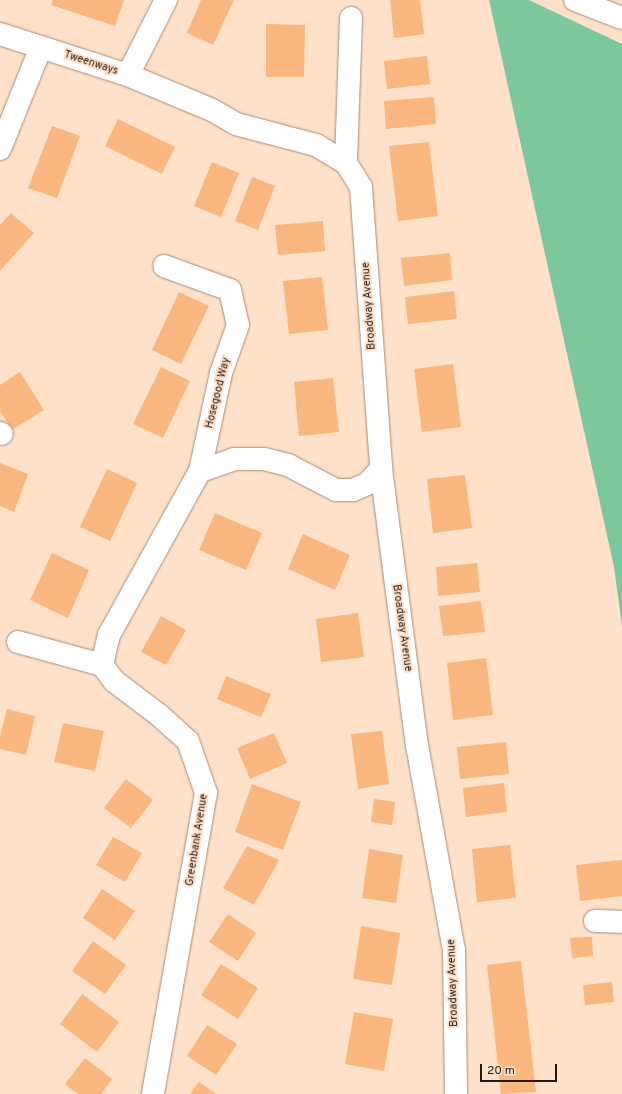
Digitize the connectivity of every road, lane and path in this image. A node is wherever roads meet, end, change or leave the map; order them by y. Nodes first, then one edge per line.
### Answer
1 (166, 0) edge
2 (575, 0) edge
3 (351, 18) dead end
4 (622, 18) edge
5 (0, 34) edge
6 (41, 47) junction
7 (128, 76) junction
8 (0, 149) edge
9 (346, 163) junction
10 (164, 266) dead end
11 (381, 469) junction
12 (200, 471) junction
13 (18, 642) dead end
14 (102, 665) junction
15 (595, 921) dead end
16 (622, 922) edge
17 (152, 1094) edge
18 (456, 1094) edge

1 - 7 street, Tweenways
2 - 4 street
3 - 9 street
5 - 6 street, Tweenways
6 - 7 street, Tweenways
6 - 8 street
7 - 9 street, Broadway Avenue
9 - 11 street, Broadway Avenue
10 - 12 street, Hosegood Way
11 - 12 street
11 - 18 street, Broadway Avenue
12 - 14 street, Hosegood Way
13 - 14 street
14 - 17 street, Greenbank Avenue
15 - 16 street

